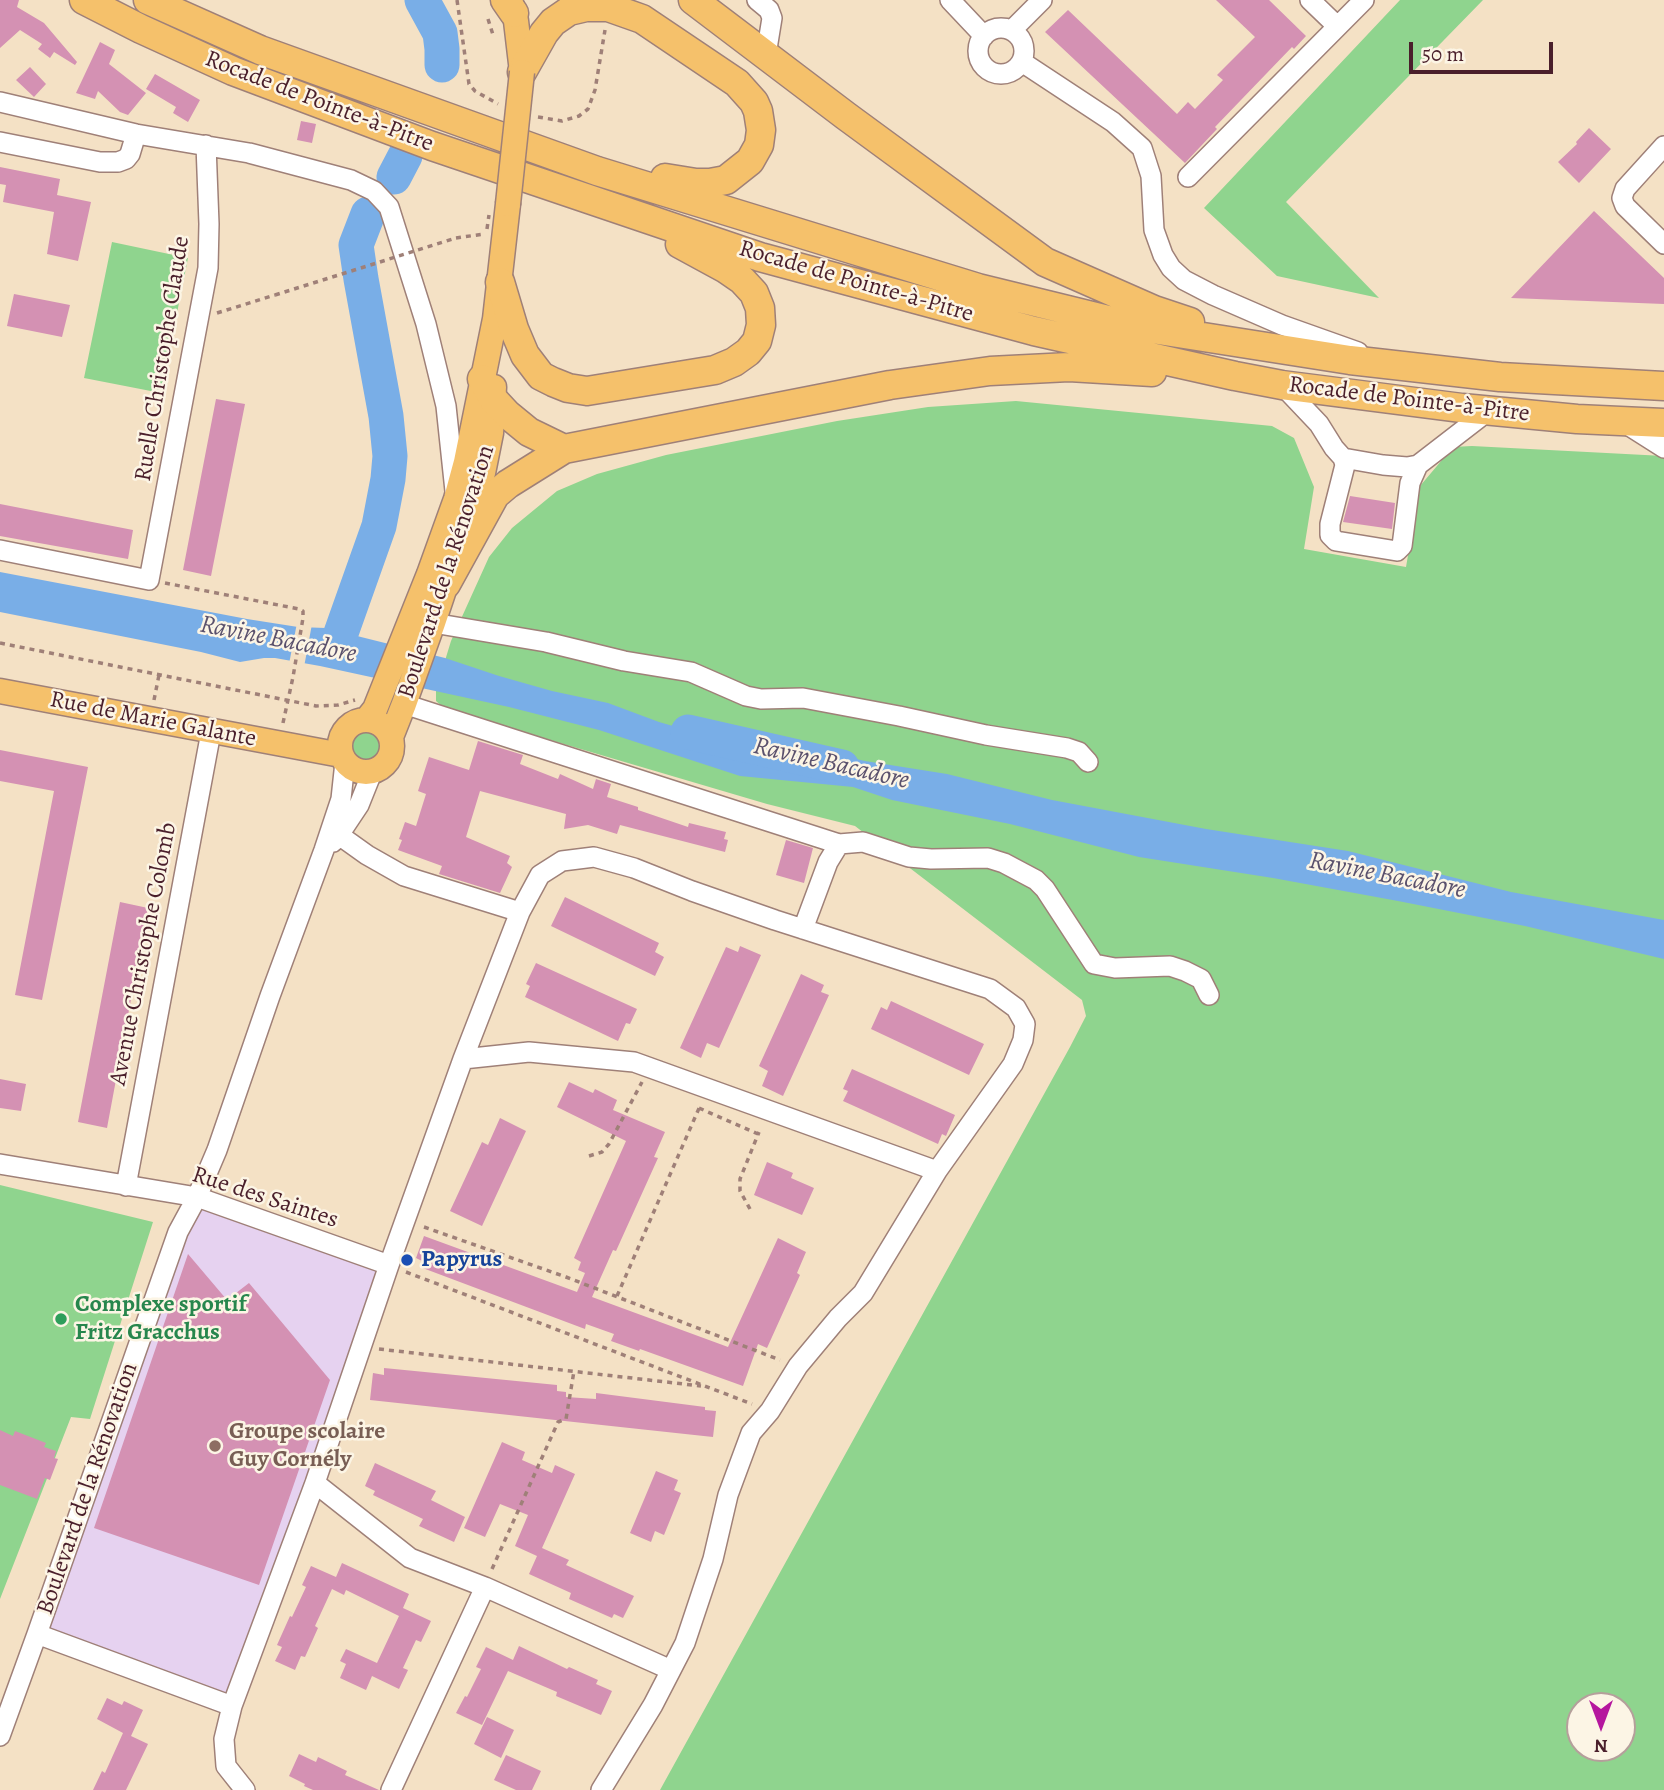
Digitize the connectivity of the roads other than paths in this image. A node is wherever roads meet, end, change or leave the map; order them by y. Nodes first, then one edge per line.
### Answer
1 (84, 0) edge
2 (148, 0) edge
3 (191, 0) edge
4 (693, 0) edge
5 (757, 0) edge
6 (950, 0) edge
7 (1042, 0) edge
8 (1310, 0) edge
9 (1364, 0) edge
10 (510, 4) edge
11 (1337, 26) junction
12 (1012, 30) junction
13 (984, 36) junction
14 (766, 55) junction
15 (1022, 62) junction
16 (315, 69) junction
17 (522, 72) junction
18 (0, 102) edge
19 (136, 134) junction
20 (0, 142) edge
21 (206, 145) junction
22 (1662, 152) edge
23 (597, 171) junction
24 (1188, 177) dead end
25 (573, 193) junction
26 (1664, 244) edge
27 (500, 282) junction
28 (1259, 346) junction
29 (1395, 365) junction
30 (1235, 376) junction
31 (1282, 385) junction
32 (1664, 386) edge
33 (488, 389) junction
34 (1488, 411) junction
35 (1622, 422) junction
36 (1664, 423) edge
37 (1664, 448) edge
38 (564, 449) junction
39 (1343, 458) junction
40 (1418, 465) junction
41 (456, 499) junction
42 (0, 550) edge
43 (446, 584) junction
44 (421, 633) junction
45 (0, 691) edge
46 (368, 708) junction
47 (398, 721) junction
48 (211, 732) junction
49 (344, 749) junction
50 (1088, 761) dead end
51 (373, 770) junction
52 (339, 835) junction
53 (839, 844) junction
54 (324, 850) junction
55 (520, 912) junction
56 (803, 929) junction
57 (1209, 995) dead end
58 (463, 1059) junction
59 (0, 1164) edge
60 (937, 1171) junction
61 (126, 1186) junction
62 (197, 1197) junction
63 (389, 1265) junction
64 (315, 1483) junction
65 (485, 1587) junction
66 (37, 1634) junction
67 (671, 1670) junction
68 (232, 1706) junction
69 (0, 1736) edge
70 (245, 1790) edge
71 (391, 1790) edge
72 (601, 1790) edge

1 - 25 highway, Rocade de Pointe-à-Pitre
2 - 16 highway, Rocade de Pointe-à-Pitre
3 - 16 highway
4 - 14 highway
5 - 14 street
6 - 13 street
7 - 12 street
8 - 11 street
9 - 11 street
10 - 17 main road, Boulevard de la Rénovation
11 - 24 street
12 - 13 street
12 - 15 street
13 - 15 street
14 - 28 highway
15 - 29 street
16 - 23 highway, Rocade de Pointe-à-Pitre
17 - 23 highway
17 - 27 main road, Boulevard de la Rénovation, bridge
18 - 19 street
19 - 20 street
19 - 21 street
21 - 41 street
21 - 42 street, Ruelle Christophe Claude
22 - 26 street
23 - 28 highway, Rocade de Pointe-à-Pitre
25 - 27 highway
25 - 30 highway, Rocade de Pointe-à-Pitre
27 - 33 main road, Boulevard de la Rénovation
28 - 29 highway, Rocade de Pointe-à-Pitre
29 - 32 highway, Rocade de Pointe-à-Pitre
30 - 31 highway, Rocade de Pointe-à-Pitre
30 - 38 highway
31 - 34 highway, Rocade de Pointe-à-Pitre
31 - 39 street
33 - 38 highway
33 - 41 main road, Boulevard de la Rénovation
33 - 43 main road, Boulevard de la Rénovation
34 - 35 highway, Rocade de Pointe-à-Pitre
34 - 40 street
35 - 36 highway, Rocade de Pointe-à-Pitre
35 - 37 street
38 - 43 highway
39 - 40 street
39 - 40 street
41 - 44 main road, Boulevard de la Rénovation
43 - 44 main road, Boulevard de la Rénovation
44 - 46 main road, Boulevard de la Rénovation
44 - 47 main road, Boulevard de la Rénovation
44 - 50 street
45 - 48 main road, Rue de Marie Galante
46 - 47 main road
46 - 49 main road
47 - 51 main road, Boulevard de la Rénovation
47 - 53 street
48 - 49 main road, Rue de Marie Galante
48 - 61 street, Avenue Christophe Colomb
49 - 51 main road, Rue de Marie Galante
49 - 54 street, Boulevard de la Rénovation
51 - 52 street, Boulevard de la Rénovation
52 - 54 street, Boulevard de la Rénovation
52 - 55 street
53 - 56 street
53 - 57 street
54 - 62 street, Boulevard de la Rénovation
55 - 56 street
55 - 58 street
56 - 60 street
58 - 60 street
58 - 63 street
59 - 61 street, Rue des Saintes
60 - 67 street
61 - 62 street, Rue des Saintes
62 - 63 street, Rue des Saintes
62 - 66 street, Boulevard de la Rénovation
63 - 64 street
64 - 65 street
64 - 68 street
65 - 67 street
65 - 71 street
66 - 68 street
66 - 69 street, Boulevard de la Rénovation
67 - 72 street
68 - 70 street

